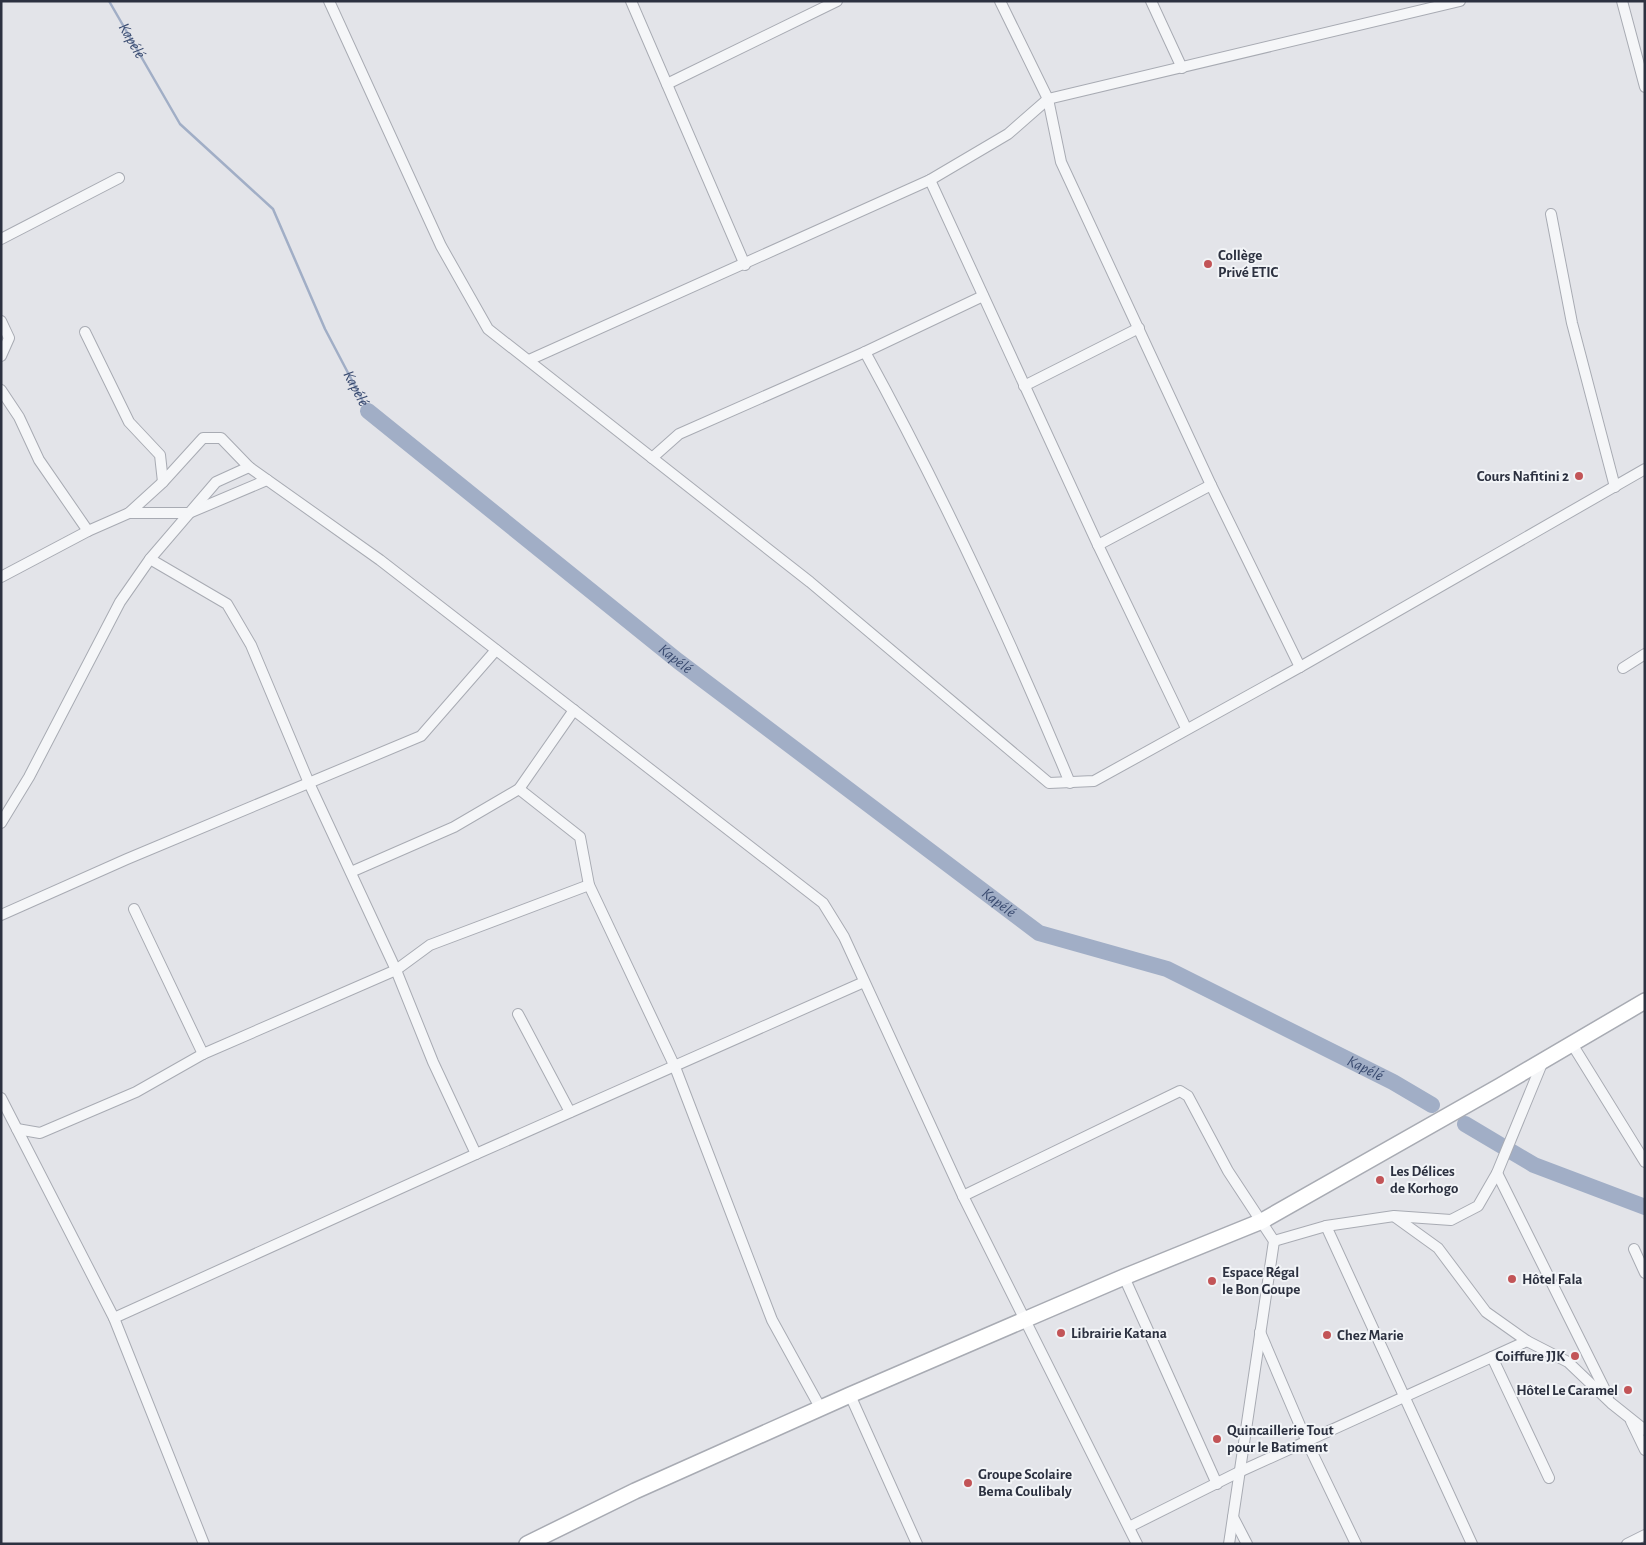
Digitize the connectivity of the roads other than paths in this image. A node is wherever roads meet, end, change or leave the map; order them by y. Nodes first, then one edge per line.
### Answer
1 (329, 1) edge
2 (631, 1) edge
3 (837, 1) edge
4 (1000, 1) edge
5 (1151, 1) edge
6 (1460, 1) edge
7 (1622, 1) edge
8 (1182, 68) junction
9 (667, 84) junction
10 (1645, 87) edge
11 (1048, 99) junction
12 (120, 178) dead end
13 (930, 180) junction
14 (1551, 214) dead end
15 (1, 239) edge
16 (745, 265) junction
17 (983, 296) junction
18 (1, 321) edge
19 (1138, 328) junction
20 (85, 332) dead end
21 (865, 352) junction
22 (1, 356) edge
23 (529, 360) junction
24 (1024, 386) junction
25 (1, 390) edge
26 (652, 458) junction
27 (249, 468) junction
28 (1645, 469) edge
29 (268, 480) junction
30 (163, 482) junction
31 (1211, 485) junction
32 (1615, 487) junction
33 (129, 513) junction
34 (189, 513) junction
35 (88, 530) junction
36 (1098, 546) junction
37 (150, 559) junction
38 (1, 578) edge
39 (496, 650) junction
40 (1645, 654) edge
41 (1300, 667) junction
42 (1623, 668) dead end
43 (574, 710) junction
44 (1186, 728) junction
45 (309, 783) junction
46 (1070, 783) junction
47 (519, 789) junction
48 (1, 823) edge
49 (352, 872) junction
50 (588, 885) junction
51 (134, 909) dead end
52 (1, 915) edge
53 (396, 970) junction
54 (864, 982) junction
55 (1645, 1001) edge
56 (518, 1014) dead end
57 (1572, 1044) junction
58 (203, 1054) junction
59 (1543, 1062) junction
60 (674, 1067) junction
61 (1, 1098) edge
62 (570, 1112) junction
63 (17, 1129) junction
64 (476, 1154) junction
65 (1645, 1162) edge
66 (1497, 1173) junction
67 (963, 1196) junction
68 (1394, 1216) junction
69 (1262, 1221) junction
70 (1326, 1226) junction
71 (1274, 1241) junction
72 (1634, 1250) dead end
73 (1645, 1273) edge
74 (1124, 1277) junction
75 (114, 1318) junction
76 (1026, 1321) junction
77 (1259, 1331) junction
78 (1527, 1341) junction
79 (1492, 1357) junction
80 (850, 1395) junction
81 (1405, 1398) junction
82 (1611, 1403) junction
83 (821, 1409) junction
84 (1629, 1418) junction
85 (1645, 1430) edge
86 (1307, 1442) junction
87 (1645, 1450) edge
88 (1239, 1472) junction
89 (1549, 1478) dead end
90 (1217, 1484) junction
91 (1233, 1517) junction
92 (1129, 1527) junction
93 (1645, 1535) edge
94 (204, 1544) edge
95 (527, 1544) edge
96 (917, 1544) edge
97 (1137, 1544) edge
98 (1229, 1544) edge
99 (1247, 1544) edge
100 (1356, 1544) edge
101 (1472, 1544) edge
102 (1627, 1544) edge

1 - 23 street
2 - 9 street
3 - 9 street
4 - 11 street
5 - 8 street
6 - 8 street
7 - 10 street
8 - 11 street
9 - 16 street
11 - 13 street
11 - 19 street
12 - 15 street
13 - 16 street
13 - 17 street
14 - 32 street
16 - 23 street
17 - 21 street
17 - 24 street
18 - 22 street
19 - 24 street
19 - 31 street
20 - 30 street
21 - 26 street
21 - 46 street
23 - 26 street
24 - 36 street
25 - 35 street
26 - 46 street
27 - 29 street
27 - 30 street
27 - 34 street
28 - 32 street
29 - 34 street
29 - 39 street
30 - 33 street
31 - 36 street
31 - 41 street
32 - 41 street
33 - 34 street
33 - 35 street
34 - 37 street
35 - 38 street
36 - 44 street
37 - 45 street
37 - 48 street
39 - 43 street
39 - 45 street
40 - 42 street
41 - 44 street
43 - 47 street
43 - 54 street
44 - 46 street
45 - 49 street
45 - 52 street
47 - 49 street
47 - 50 street
49 - 53 street
50 - 53 street
50 - 60 street
51 - 58 street
53 - 58 street
53 - 64 street
54 - 60 street
54 - 67 street
55 - 57 street
56 - 62 street
57 - 59 street
57 - 65 street
58 - 63 street
59 - 66 street
59 - 69 street
60 - 62 street
60 - 83 street
61 - 63 street
62 - 64 street
63 - 75 street
64 - 75 street
66 - 68 street
66 - 82 street
67 - 69 street
67 - 76 street
68 - 70 street
68 - 78 street
69 - 71 street
69 - 74 street
70 - 71 street
70 - 81 street
71 - 77 street
72 - 73 street
74 - 76 street
74 - 90 street
75 - 94 street
76 - 80 street
76 - 92 street
77 - 86 street
77 - 88 street
78 - 79 street
78 - 82 street
79 - 81 street
79 - 89 street
80 - 83 street
80 - 96 street
81 - 86 street
81 - 101 street
82 - 84 street
83 - 95 street
84 - 85 street
84 - 87 street
86 - 88 street
86 - 100 street
88 - 90 street
88 - 91 street
90 - 92 street
91 - 98 street
91 - 99 street
92 - 97 street
93 - 102 street

